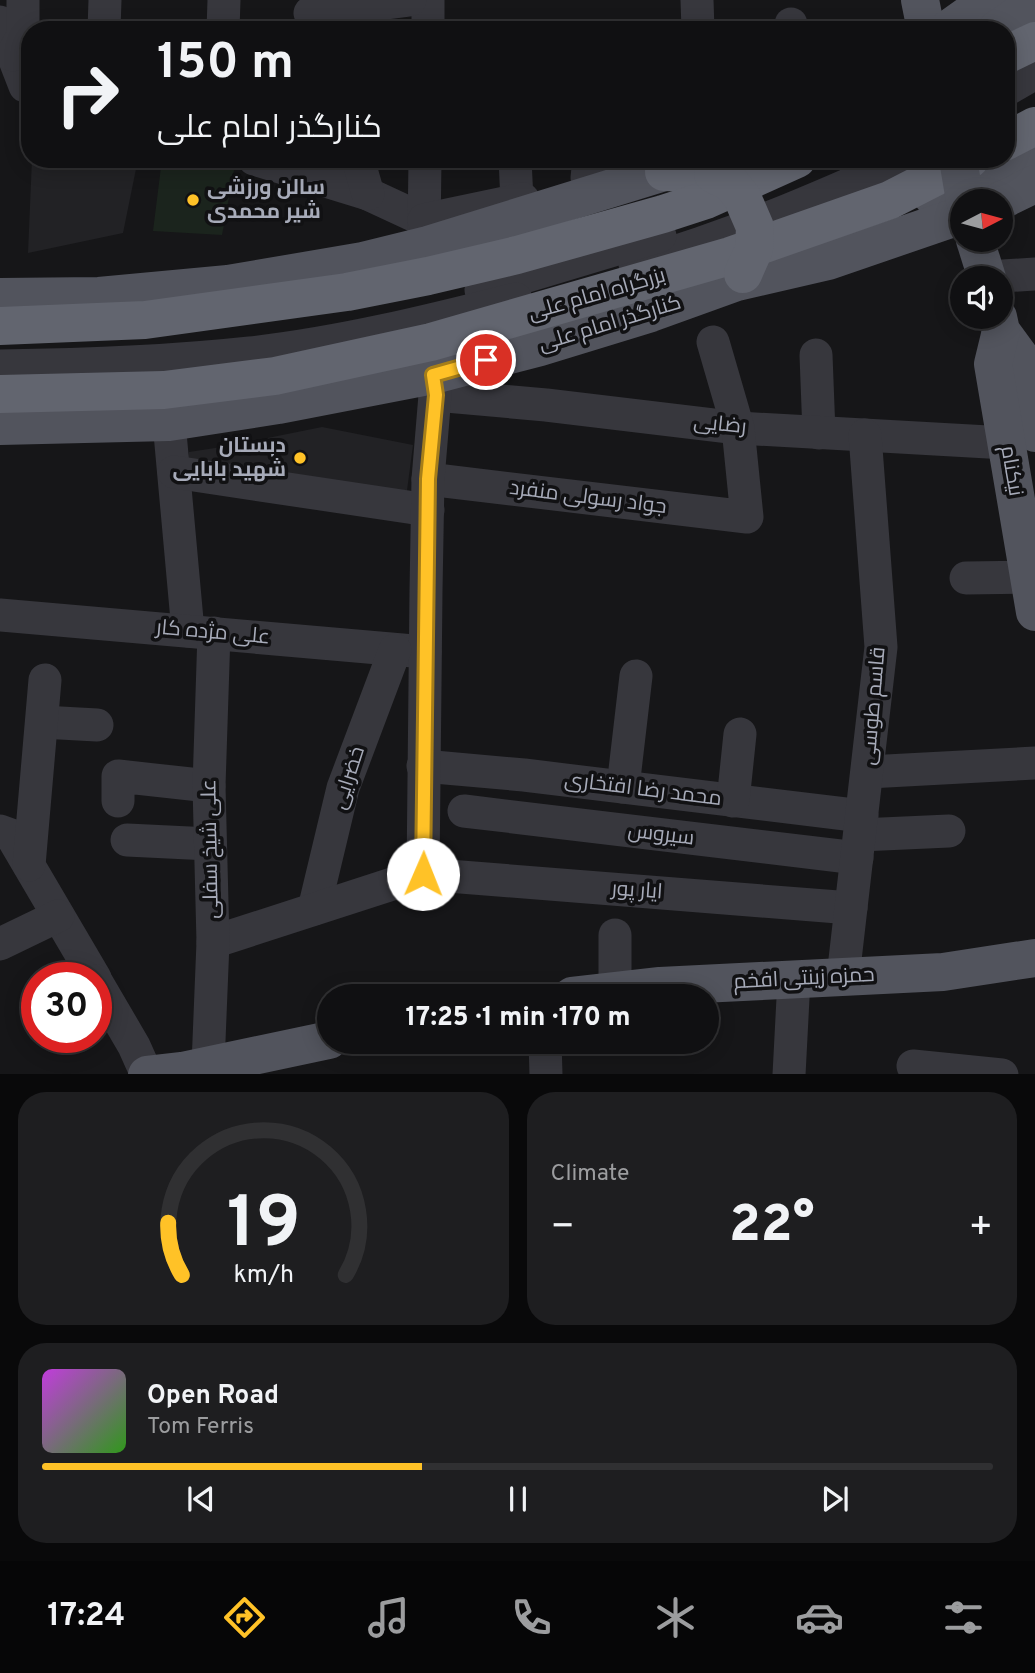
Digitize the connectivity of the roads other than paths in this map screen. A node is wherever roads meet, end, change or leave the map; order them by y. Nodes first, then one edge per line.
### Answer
1 (23, 0) edge
2 (106, 0) edge
3 (225, 0) edge
4 (410, 0) edge
5 (428, 0) edge
6 (697, 0) edge
7 (920, 0) edge
8 (933, 0) edge
9 (989, 0) edge
10 (1035, 3) edge
11 (311, 14) edge
12 (23, 21) edge
13 (105, 21) edge
14 (224, 21) edge
15 (428, 21) edge
16 (698, 21) edge
17 (925, 21) edge
18 (938, 21) edge
19 (960, 21) edge
20 (1009, 21) edge
21 (0, 22) edge
22 (21, 39) edge
23 (1035, 41) edge
24 (1015, 51) edge
25 (12, 55) junction
26 (1035, 73) edge
27 (1015, 85) edge
28 (18, 86) edge
29 (1035, 93) edge
30 (1015, 105) edge
31 (1035, 126) edge
32 (1015, 136) edge
33 (1035, 153) edge
34 (1015, 161) edge
35 (283, 168) edge
36 (361, 168) edge
37 (425, 168) edge
38 (515, 168) edge
39 (640, 168) edge
40 (659, 168) edge
41 (681, 168) edge
42 (777, 168) edge
43 (844, 168) edge
44 (885, 168) edge
45 (952, 168) edge
46 (960, 168) edge
47 (999, 168) edge
48 (581, 174) edge
49 (1035, 184) edge
50 (963, 189) edge
51 (368, 194) junction
52 (1013, 195) edge
53 (890, 200) junction
54 (517, 201) junction
55 (950, 219) edge
56 (426, 233) junction
57 (1035, 274) edge
58 (1013, 275) edge
59 (740, 278) junction
60 (0, 297) edge
61 (0, 326) edge
62 (998, 329) edge
63 (713, 342) dead end
64 (0, 351) edge
65 (816, 355) dead end
66 (0, 366) edge
67 (434, 385) junction
68 (0, 394) edge
69 (170, 422) junction
70 (0, 426) edge
71 (738, 428) junction
72 (819, 433) junction
73 (1028, 434) edge
74 (865, 435) junction
75 (174, 472) junction
76 (428, 494) junction
77 (965, 578) dead end
78 (1032, 594) edge
79 (0, 615) edge
80 (201, 632) junction
81 (410, 651) junction
82 (636, 676) dead end
83 (45, 680) dead end
84 (42, 722) junction
85 (97, 724) dead end
86 (740, 734) dead end
87 (1035, 763) edge
88 (423, 766) junction
89 (868, 772) junction
90 (209, 786) junction
91 (623, 787) junction
92 (118, 801) dead end
93 (733, 801) junction
94 (464, 811) dead end
95 (0, 831) edge
96 (949, 831) dead end
97 (860, 836) junction
98 (127, 840) dead end
99 (210, 844) junction
100 (29, 865) junction
101 (423, 874) junction
102 (852, 908) junction
103 (314, 909) junction
104 (58, 916) junction
105 (615, 935) dead end
106 (213, 942) junction
107 (0, 944) edge
108 (1035, 958) edge
109 (85, 962) edge
110 (843, 976) junction
111 (794, 979) junction
112 (615, 984) edge
113 (698, 984) edge
114 (112, 1009) edge
115 (317, 1043) edge
116 (545, 1054) edge
117 (913, 1066) dead end
118 (226, 1067) edge
119 (147, 1074) edge
120 (546, 1074) edge
121 (789, 1074) edge
122 (1002, 1074) edge

1 - 12 street
2 - 13 street
3 - 14 street
4 - 11 street
5 - 15 street
6 - 16 street
7 - 17 main road
8 - 18 main road
9 - 19 main road
10 - 20 main road
21 - 25 street
22 - 25 street
23 - 24 highway
25 - 28 street
26 - 27 street
29 - 30 street
31 - 32 highway
33 - 34 main road
35 - 51 street
36 - 51 street
37 - 56 street
38 - 54 street
39 - 48 street
40 - 56 main road
41 - 59 highway, bridge
42 - 61 highway
43 - 64 street
44 - 66 street
45 - 53 highway, بزرگراه امام علی
46 - 50 main road, bridge
47 - 53 main road
48 - 54 street
49 - 52 main road
51 - 56 street
53 - 68 highway, بزرگراه امام علی
54 - 56 street
55 - 59 main road, کنارگذر امام علی
56 - 60 main road
57 - 58 street
59 - 67 main road, کنارگذر امام علی
62 - 73 main road, نیکنام
63 - 71 street
65 - 72 street
67 - 69 main road, کنارگذر امام علی
67 - 71 street, رضایی
67 - 76 street
69 - 70 main road, کنارگذر امام علی
69 - 75 street, علی شیخ سفلی
71 - 72 street, رضایی
71 - 76 street, جواد رسولی منفرد
72 - 74 street, رضایی
73 - 74 street, رضایی
73 - 78 main road, نیکنام
74 - 89 street, قاسم طوسی
75 - 76 street, جواد رسولی منفرد
75 - 80 street, علی شیخ سفلی
76 - 81 street
77 - 78 street
79 - 80 street, علی مژده کار
80 - 81 street, علی مژده کار
80 - 90 street, علی شیخ سفلی
81 - 88 street
81 - 103 street, خضرایی
82 - 91 street
83 - 84 street
84 - 85 street
84 - 100 street
86 - 93 street
87 - 89 street
88 - 91 street, محمد رضا افتخاری
88 - 101 street
89 - 97 street, قاسم طوسی
90 - 92 street
90 - 99 street, علی شیخ سفلی
91 - 93 street, محمد رضا افتخاری
93 - 97 street, محمد رضا افتخاری
94 - 97 street, سیروس
95 - 100 street
96 - 97 street
97 - 102 street, قاسم طوسی
98 - 99 street
99 - 106 street, علی شیخ سفلی
100 - 104 street
101 - 102 street, ایار پور
101 - 103 street
102 - 110 street, قاسم طوسی
103 - 106 street
104 - 107 street
104 - 109 street
105 - 112 street
106 - 118 street, علی شیخ سفلی
108 - 110 main road, حمزه زینتی افخم
110 - 111 main road, حمزه زینتی افخم
111 - 113 main road, حمزه زینتی افخم
111 - 121 street
114 - 119 street
115 - 118 main road
116 - 120 street
117 - 122 street
118 - 119 main road

